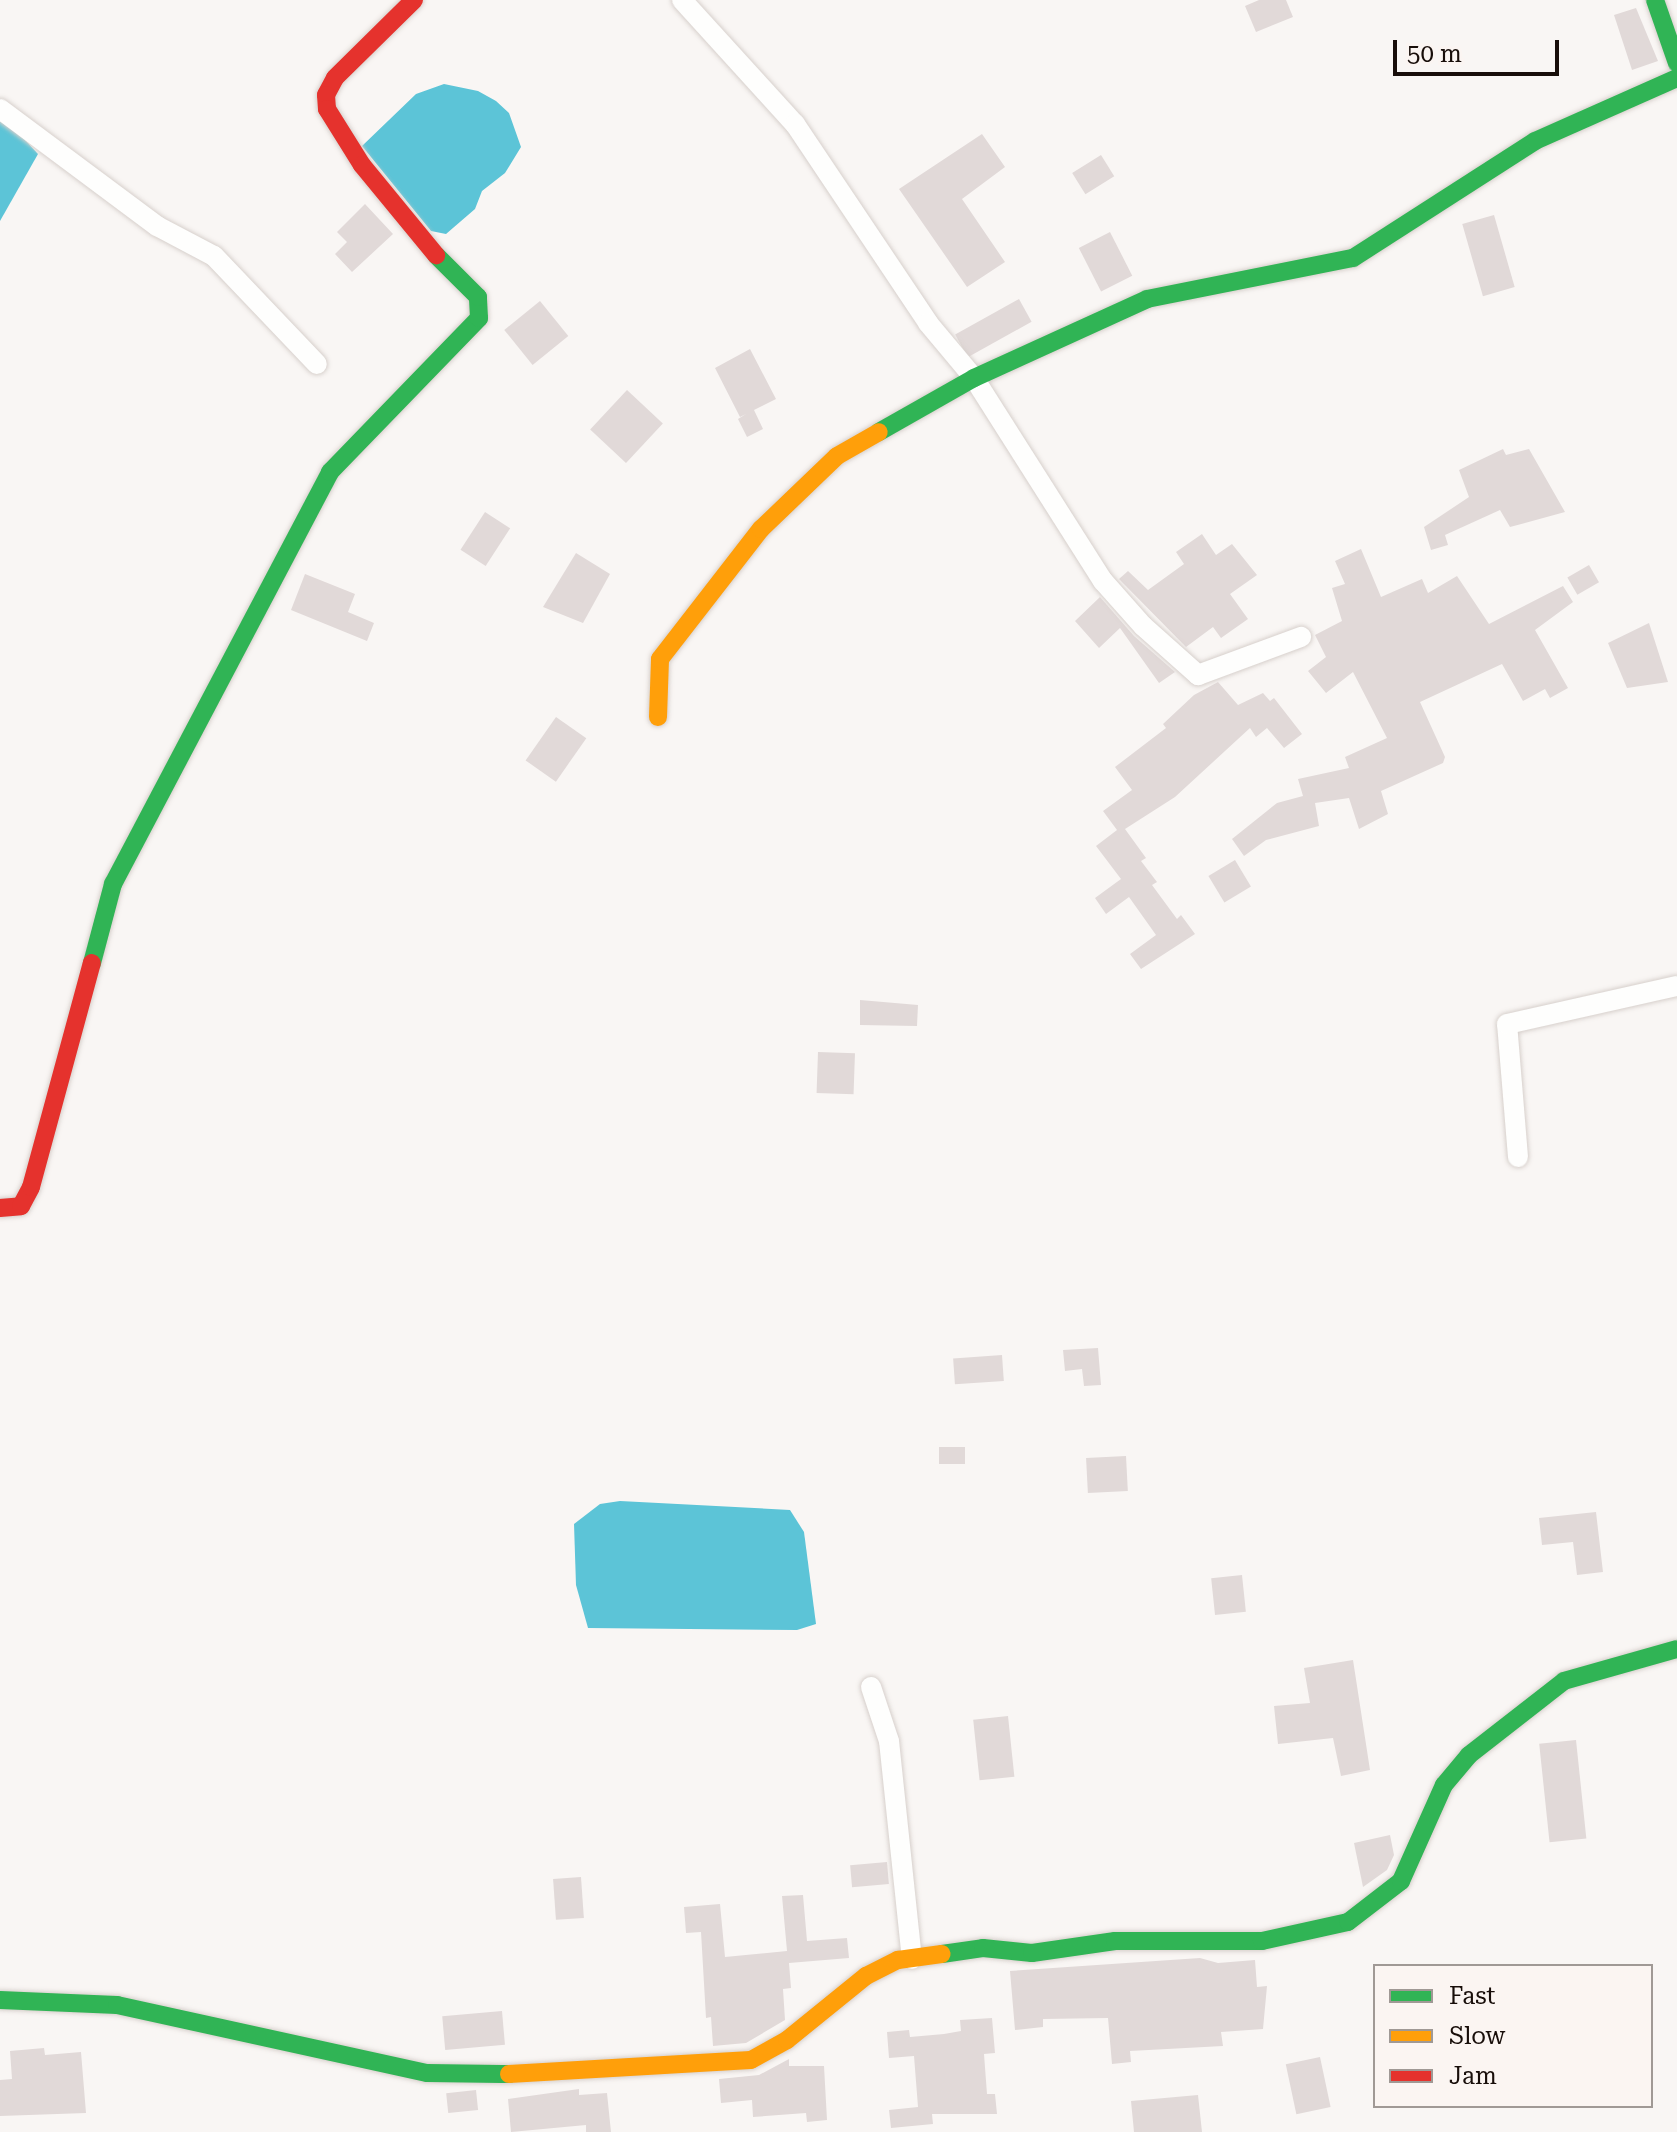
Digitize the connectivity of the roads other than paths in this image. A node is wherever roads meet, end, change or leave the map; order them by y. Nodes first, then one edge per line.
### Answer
1 (414, 0) edge
2 (682, 0) edge
3 (1655, 0) edge
4 (1677, 63) edge
5 (1677, 78) edge
6 (0, 109) edge
7 (317, 364) dead end
8 (974, 378) junction
9 (1301, 637) dead end
10 (658, 717) dead end
11 (1677, 986) edge
12 (1518, 1157) dead end
13 (0, 1208) edge
14 (1677, 1649) edge
15 (871, 1687) dead end
16 (912, 1959) junction
17 (0, 2000) edge

1 - 13 street
2 - 8 street
3 - 4 street
5 - 8 street
6 - 7 street
8 - 9 street
8 - 10 street
11 - 12 street
14 - 16 street
15 - 16 street
16 - 17 street

